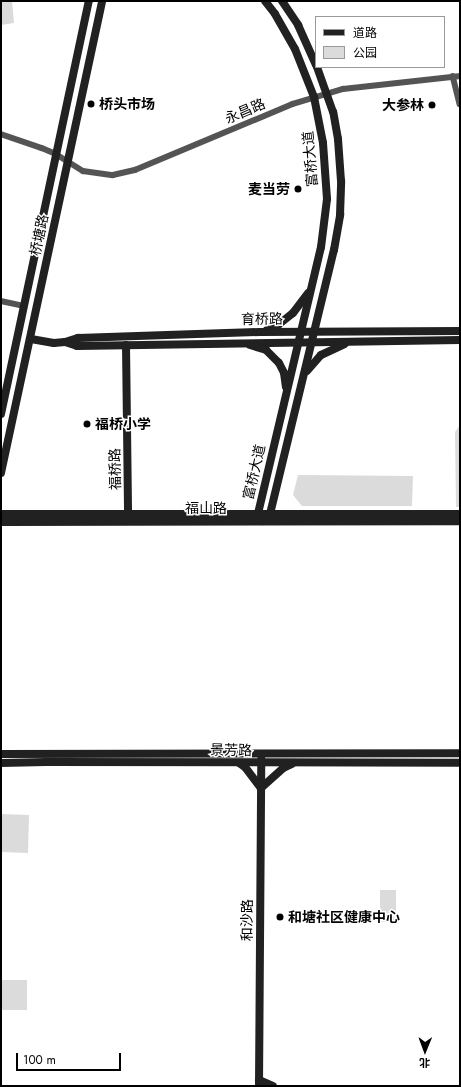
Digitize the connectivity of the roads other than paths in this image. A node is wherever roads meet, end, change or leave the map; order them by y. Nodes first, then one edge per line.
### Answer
1 (89, 1) edge
2 (102, 1) edge
3 (266, 1) edge
4 (282, 1) edge
5 (315, 64) edge
6 (317, 68) edge
7 (460, 75) edge
8 (453, 76) junction
9 (327, 94) junction
10 (314, 97) junction
11 (460, 104) edge
12 (1, 134) edge
13 (56, 154) junction
14 (68, 162) junction
15 (321, 247) junction
16 (334, 250) junction
17 (312, 287) junction
18 (1, 301) edge
19 (24, 306) junction
20 (460, 331) edge
21 (260, 332) junction
22 (301, 332) junction
23 (314, 332) junction
24 (30, 339) junction
25 (460, 340) edge
26 (354, 341) junction
27 (65, 342) junction
28 (299, 342) junction
29 (312, 342) junction
30 (242, 343) junction
31 (126, 345) junction
32 (303, 377) junction
33 (286, 397) junction
34 (1, 414) edge
35 (1, 473) edge
36 (1, 514) edge
37 (258, 514) junction
38 (270, 514) junction
39 (460, 514) edge
40 (128, 518) junction
41 (460, 521) edge
42 (1, 522) edge
43 (262, 522) junction
44 (460, 753) edge
45 (1, 754) edge
46 (261, 754) junction
47 (460, 762) edge
48 (1, 763) edge
49 (238, 763) junction
50 (261, 763) junction
51 (294, 763) junction
52 (260, 788) junction
53 (259, 1083) edge
54 (273, 1086) edge

1 - 13 street, 桥塘路
2 - 14 street, 桥塘路
3 - 10 street, 富桥大道
4 - 5 street, 富桥大道
6 - 9 street, 富桥大道
7 - 8 street, 永昌路
8 - 9 street, 永昌路
8 - 11 street
9 - 10 street, 永昌路
9 - 16 street, 富桥大道
10 - 14 street, 永昌路
10 - 15 street, 富桥大道
12 - 13 street, 永昌路
13 - 14 street, 永昌路
13 - 19 street, 桥塘路
14 - 24 street, 桥塘路
15 - 16 street
15 - 17 street, 富桥大道
16 - 23 street, 富桥大道
17 - 21 street
17 - 22 street, 富桥大道
18 - 19 street
19 - 34 street, 桥塘路
20 - 23 street, 育桥路
21 - 22 street, 育桥路
21 - 27 street, 育桥路
22 - 23 street, 育桥路
22 - 28 street, 富桥大道
23 - 29 street, 富桥大道
24 - 27 street, 育桥路
24 - 35 street, 桥塘路
25 - 26 street, 育桥路
26 - 29 street, 育桥路
26 - 32 street
27 - 31 street, 育桥路
28 - 29 street, 育桥路
28 - 30 street, 育桥路
28 - 33 street, 富桥大道
29 - 32 street, 富桥大道
30 - 31 street, 育桥路
30 - 33 street
31 - 40 street, 福桥路
32 - 38 street, 富桥大道
33 - 37 street, 富桥大道
36 - 40 street, 福山路
37 - 38 street, 福山路
37 - 40 street, 福山路
37 - 43 street, 富桥大道
38 - 39 street, 福山路
38 - 43 street, 富桥大道
40 - 42 street, 福山路
40 - 43 street, 福山路
41 - 43 street, 福山路
44 - 46 street, 景芳路
45 - 46 street, 景芳路
46 - 50 street, 和沙路
47 - 51 street, 景芳路
48 - 49 street, 景芳路
49 - 50 street, 景芳路
49 - 52 street
50 - 51 street, 景芳路
50 - 52 street, 和沙路
51 - 52 street
52 - 53 street, 和沙路
53 - 54 street

